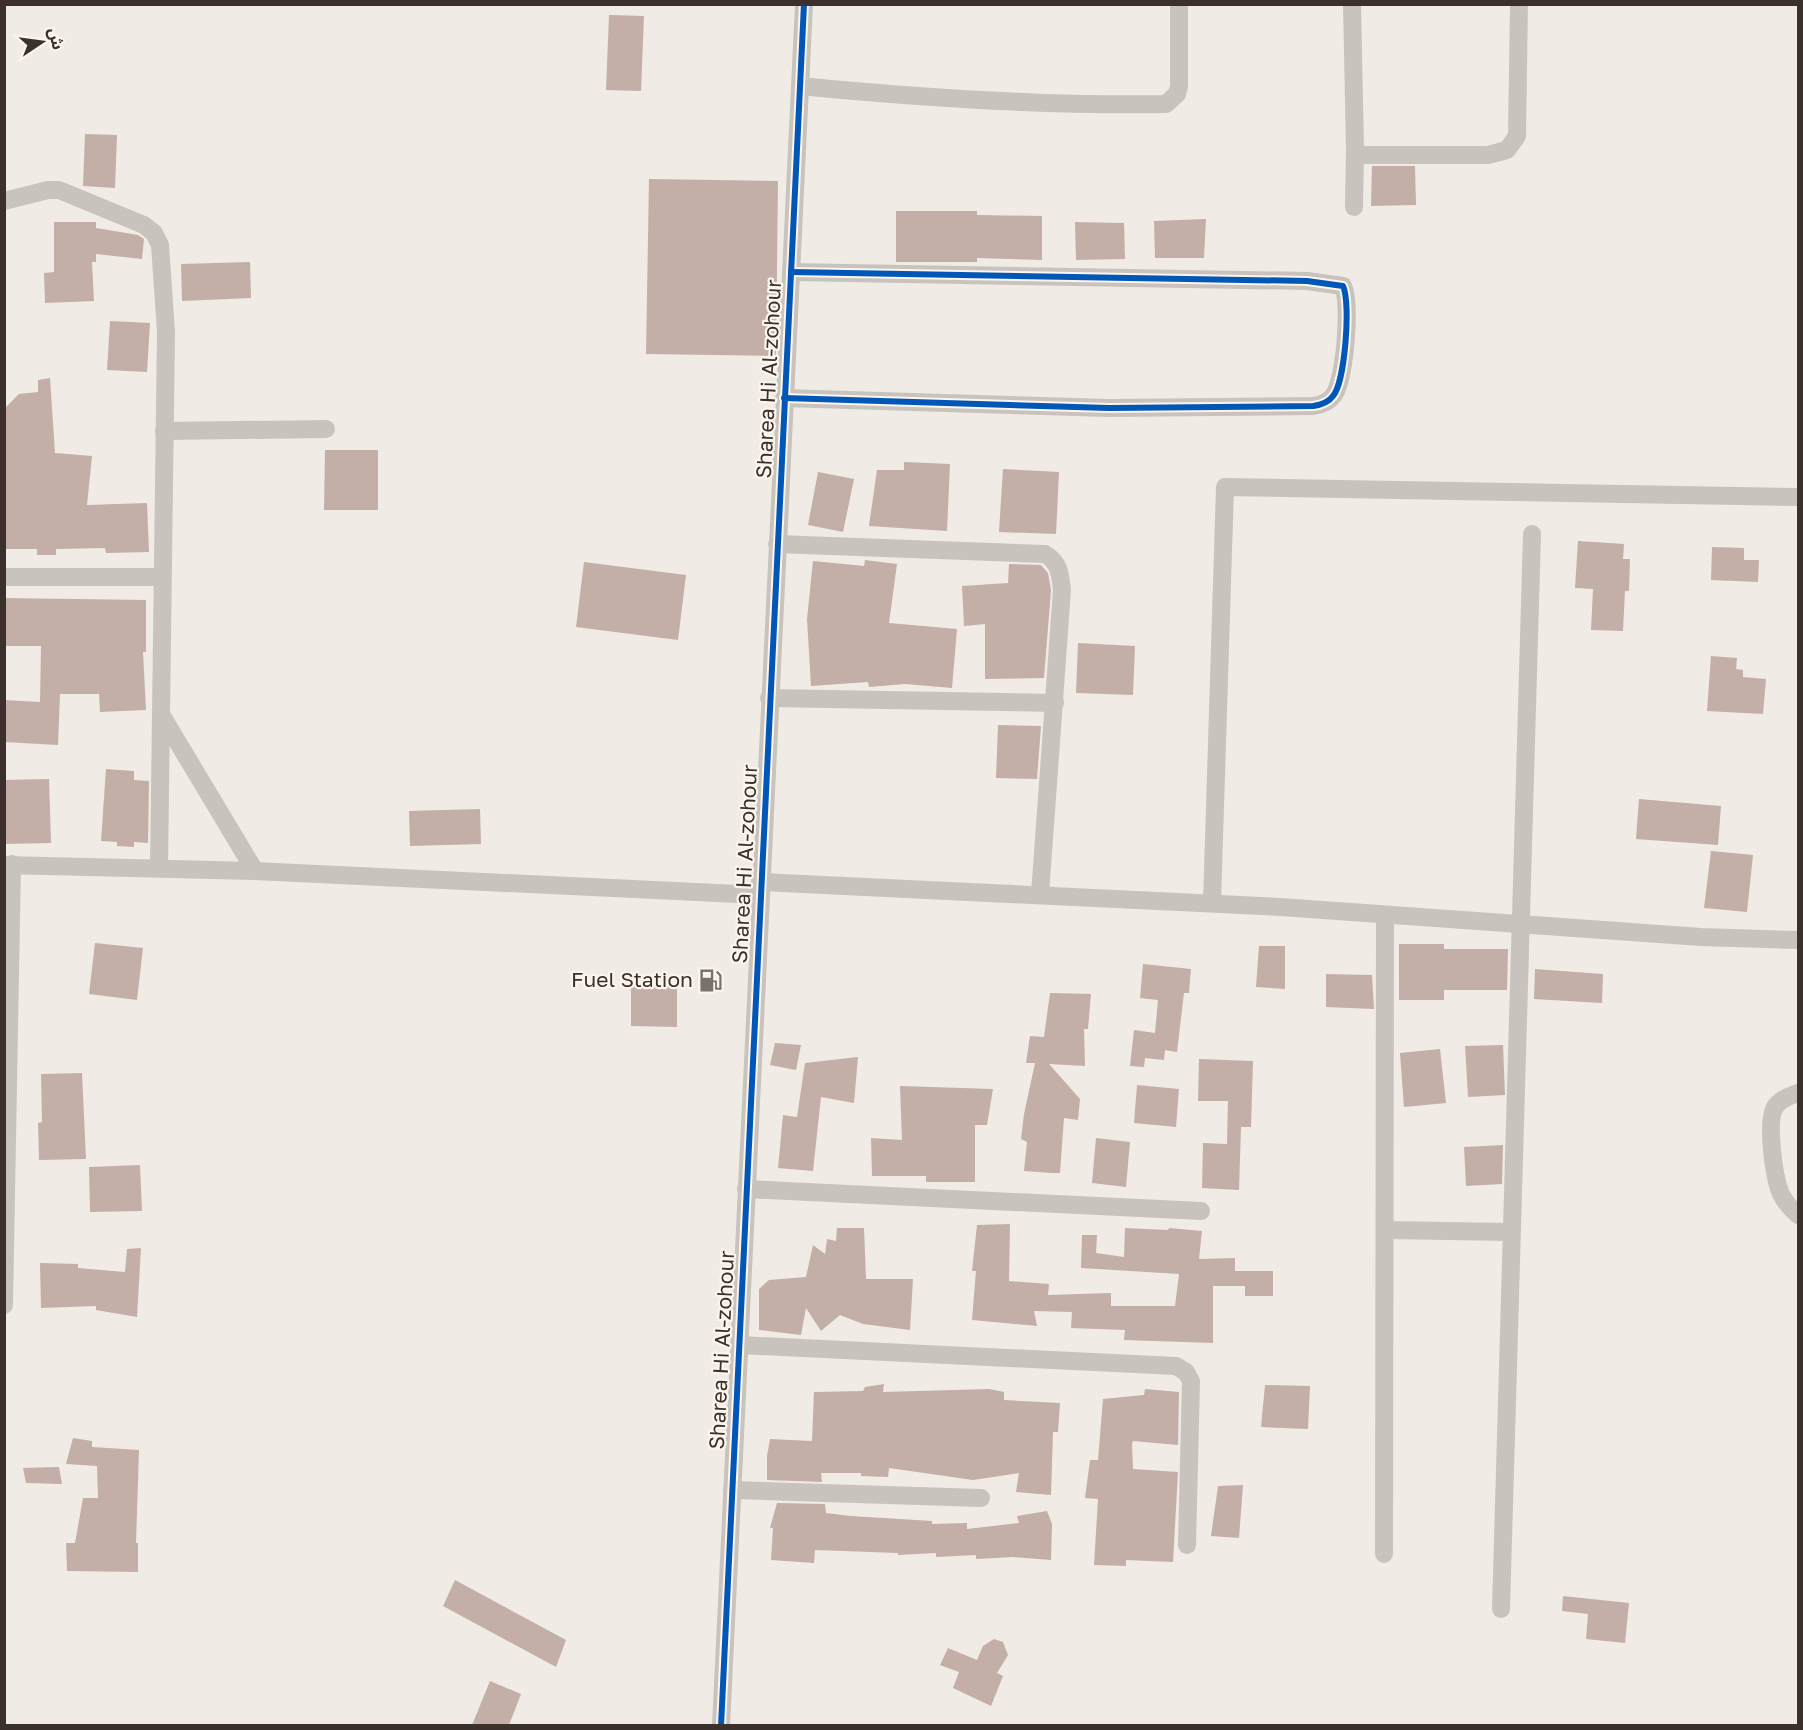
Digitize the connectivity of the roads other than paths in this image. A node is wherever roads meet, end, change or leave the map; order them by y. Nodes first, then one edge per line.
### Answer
1 (804, 4) edge
2 (1179, 4) edge
3 (1352, 4) edge
4 (1519, 4) edge
5 (800, 86) junction
6 (1355, 150) junction
7 (4, 201) edge
8 (1354, 207) dead end
9 (791, 272) junction
10 (784, 398) junction
11 (326, 429) dead end
12 (164, 430) junction
13 (1798, 497) edge
14 (1532, 534) dead end
15 (777, 544) junction
16 (4, 577) edge
17 (162, 577) junction
18 (769, 698) junction
19 (1055, 703) junction
20 (162, 716) junction
21 (8, 865) edge
22 (159, 868) junction
23 (255, 871) junction
24 (760, 888) junction
25 (1040, 894) junction
26 (1212, 903) junction
27 (1385, 916) junction
28 (1522, 925) junction
29 (1798, 940) edge
30 (1798, 1093) edge
31 (746, 1189) junction
32 (1201, 1211) dead end
33 (1798, 1215) edge
34 (1385, 1230) junction
35 (1510, 1232) junction
36 (4, 1305) edge
37 (739, 1345) junction
38 (732, 1490) junction
39 (981, 1498) dead end
40 (1187, 1545) dead end
41 (1384, 1554) dead end
42 (1501, 1609) dead end
43 (721, 1725) edge

1 - 5 street, Sharea Hi Al-zohour
2 - 5 street
3 - 6 street
4 - 6 street
5 - 9 street, Sharea Hi Al-zohour
6 - 8 street
7 - 12 street
9 - 10 street, Sharea Hi Al-zohour
9 - 10 street
10 - 15 street, Sharea Hi Al-zohour
11 - 12 street
12 - 17 street
13 - 26 street
14 - 28 street
15 - 18 street, Sharea Hi Al-zohour
15 - 19 street
16 - 17 street
17 - 20 street
18 - 19 street
18 - 24 street, Sharea Hi Al-zohour
19 - 25 street
20 - 22 street
20 - 23 street
21 - 22 street
21 - 36 street
22 - 23 street
23 - 24 street
24 - 25 street
24 - 31 street, Sharea Hi Al-zohour
25 - 26 street
26 - 27 street
27 - 28 street
27 - 34 street
28 - 29 street
28 - 35 street
30 - 33 street
31 - 32 street
31 - 37 street, Sharea Hi Al-zohour
34 - 35 street
34 - 41 street
35 - 42 street
37 - 38 street, Sharea Hi Al-zohour
37 - 40 street
38 - 39 street
38 - 43 street, Sharea Hi Al-zohour

